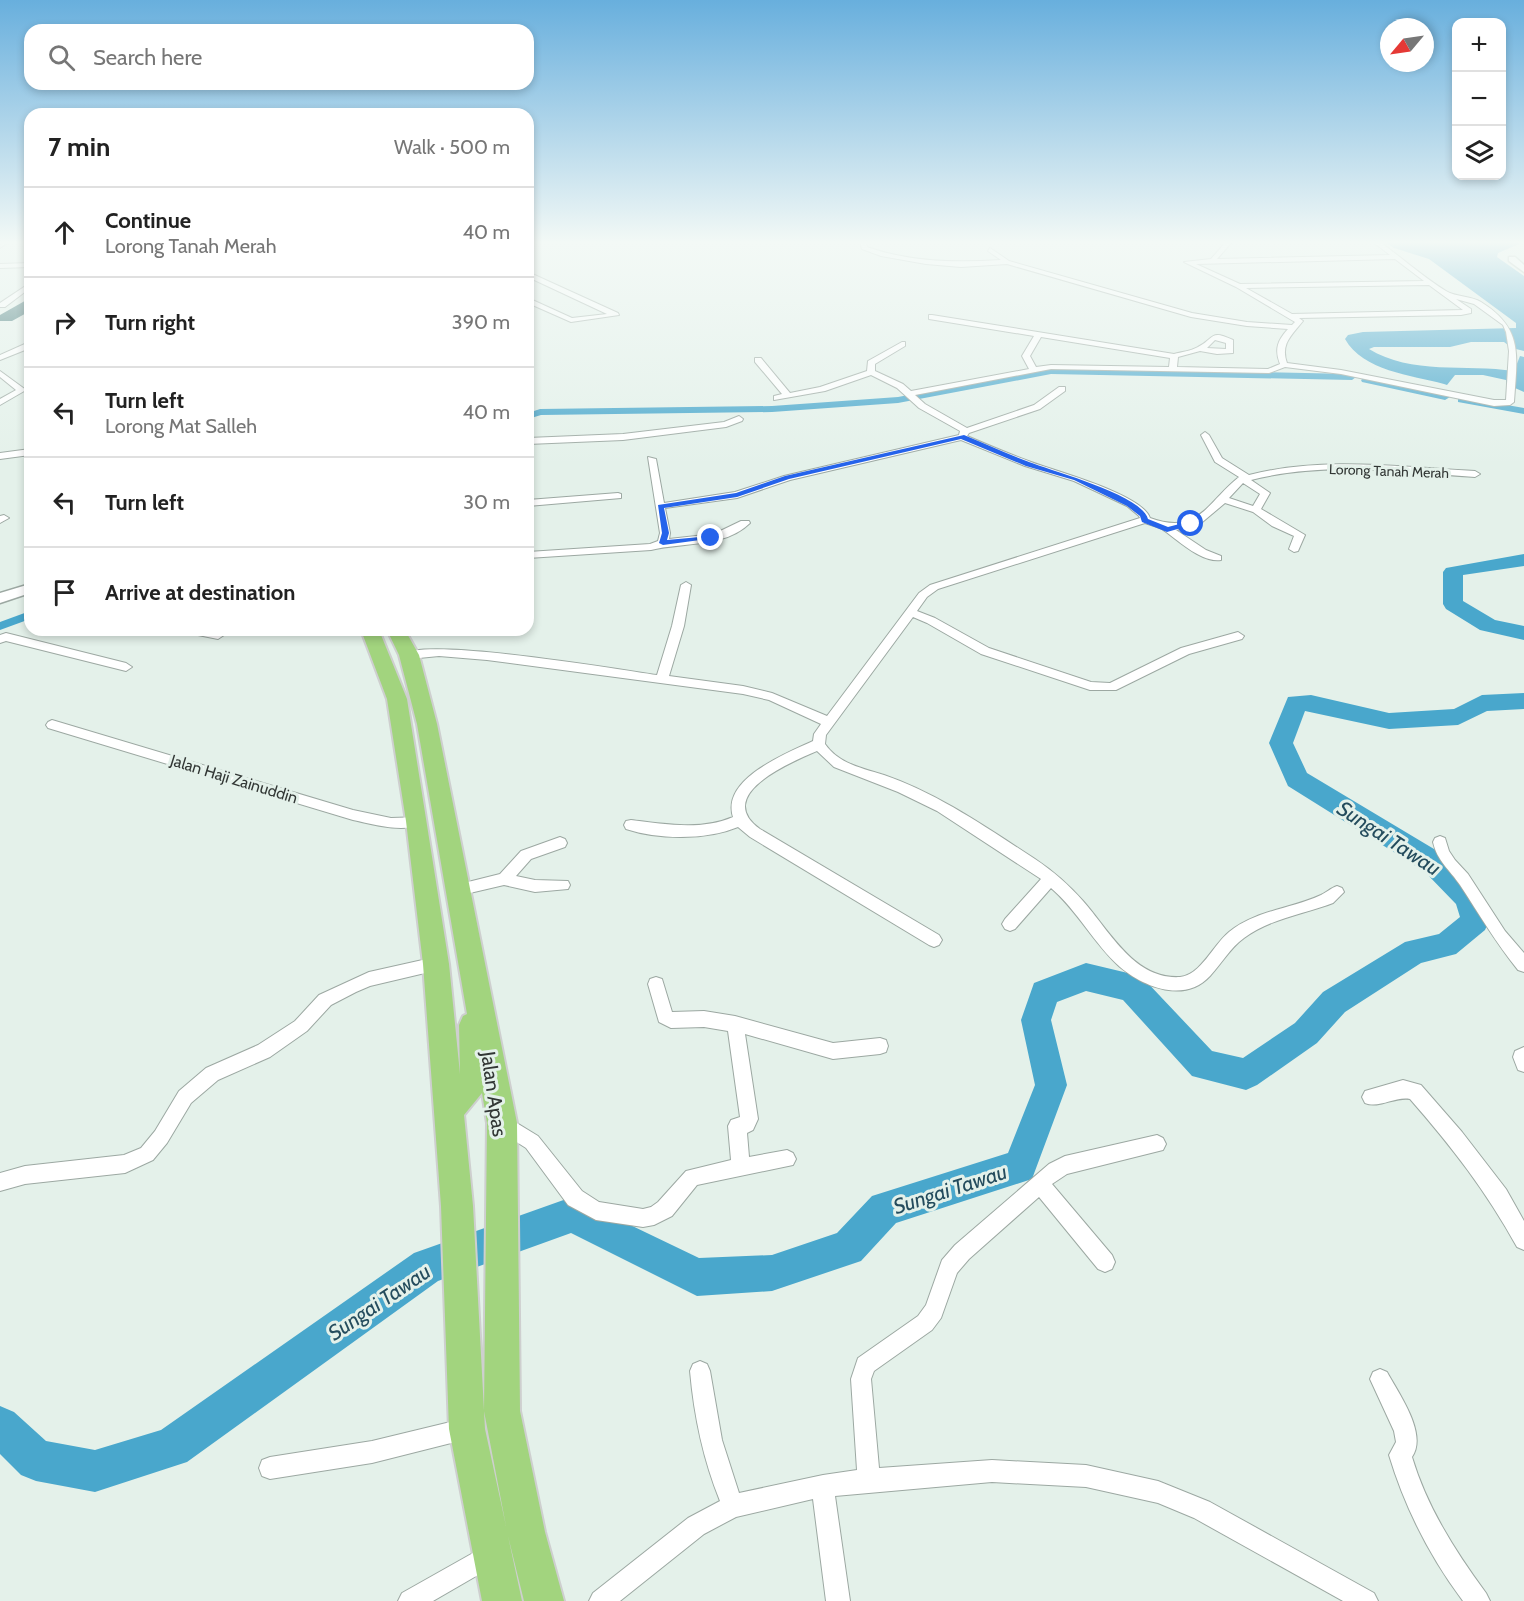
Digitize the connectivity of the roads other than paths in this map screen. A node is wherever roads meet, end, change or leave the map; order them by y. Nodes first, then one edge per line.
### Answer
1 (564, 317) edge
2 (600, 317) edge
3 (932, 317) dead end
4 (1202, 317) edge
5 (1292, 317) edge
6 (1496, 317) edge
7 (1291, 327) junction
8 (1038, 335) junction
9 (902, 344) dead end
10 (24, 348) edge
11 (1200, 349) dead end
12 (1174, 356) junction
13 (0, 358) edge
14 (758, 360) dead end
15 (1284, 365) junction
16 (1033, 369) junction
17 (1173, 369) junction
18 (871, 372) junction
19 (0, 373) edge
20 (10, 378) junction
21 (0, 382) edge
22 (1062, 389) dead end
23 (910, 395) junction
24 (788, 396) junction
25 (777, 398) dead end
26 (0, 402) edge
27 (739, 418) dead end
28 (963, 434) junction
29 (1205, 435) dead end
30 (534, 441) edge
31 (24, 453) edge
32 (0, 456) edge
33 (651, 459) dead end
34 (1475, 474) dead end
35 (1245, 479) junction
36 (618, 496) dead end
37 (1223, 499) junction
38 (534, 503) edge
39 (660, 506) junction
40 (1256, 510) junction
41 (1145, 520) junction
42 (744, 524) dead end
43 (1167, 529) junction
44 (663, 543) junction
45 (1294, 549) dead end
46 (534, 555) edge
47 (1217, 558) dead end
48 (686, 585) dead end
49 (24, 590) edge
50 (0, 598) edge
51 (912, 613) junction
52 (376, 636) edge
53 (399, 636) edge
54 (1238, 636) dead end
55 (0, 639) edge
56 (408, 655) junction
57 (126, 668) dead end
58 (662, 679) junction
59 (829, 722) junction
60 (52, 725) dead end
61 (819, 744) junction
62 (741, 820) junction
63 (417, 821) junction
64 (631, 825) dead end
65 (1440, 842) dead end
66 (560, 843) dead end
67 (504, 879) junction
68 (1050, 879) junction
69 (563, 885) dead end
70 (457, 890) junction
71 (1336, 892) dead end
72 (1010, 924) dead end
73 (934, 940) dead end
74 (436, 964) junction
75 (1524, 965) edge
76 (656, 984) dead end
77 (480, 1011) junction
78 (735, 1024) junction
79 (880, 1046) dead end
80 (1524, 1055) edge
81 (1524, 1064) edge
82 (1371, 1097) dead end
83 (448, 1109) junction
84 (502, 1123) junction
85 (1157, 1144) dead end
86 (787, 1159) dead end
87 (741, 1167) junction
88 (0, 1182) edge
89 (1040, 1184) junction
90 (1524, 1240) edge
91 (1105, 1262) dead end
92 (700, 1371) dead end
93 (1380, 1379) dead end
94 (466, 1429) junction
95 (270, 1468) dead end
96 (869, 1480) junction
97 (823, 1486) junction
98 (733, 1506) junction
99 (492, 1554) junction
100 (410, 1601) edge
101 (502, 1601) edge
102 (544, 1601) edge
103 (601, 1601) edge
104 (838, 1601) edge
105 (1366, 1601) edge
106 (1478, 1601) edge

1 - 2 street
3 - 8 street
4 - 7 street
5 - 7 street
6 - 15 street
7 - 15 street
8 - 12 street
8 - 16 street
9 - 18 street
10 - 13 street
11 - 12 street
12 - 17 street
14 - 24 street
15 - 17 street
16 - 17 street
16 - 23 street
18 - 23 street
18 - 24 street
19 - 20 street
20 - 21 street
20 - 26 street
22 - 28 street
23 - 28 street
24 - 25 street
27 - 30 street
28 - 39 street
28 - 41 street
29 - 35 street
31 - 32 street
33 - 39 street
34 - 35 street, Lorong Tanah Merah
35 - 37 street
35 - 40 street
36 - 38 street
37 - 40 street
37 - 43 street
39 - 44 street
40 - 45 street
41 - 43 street
41 - 51 street
42 - 44 street
43 - 47 street
44 - 46 street
48 - 58 street
49 - 50 street
51 - 54 street
51 - 59 street
52 - 63 highway
53 - 56 highway, Jalan Apas
55 - 57 street
56 - 58 street
56 - 70 highway, Jalan Apas
58 - 59 street
59 - 61 street
60 - 63 street, Jalan Haji Zainuddin
61 - 62 street
61 - 68 street
62 - 64 street
62 - 73 street
63 - 74 highway
65 - 75 street
66 - 67 street
67 - 69 street
67 - 70 street
68 - 71 street
68 - 72 street
70 - 77 highway, Jalan Apas
74 - 83 highway
74 - 88 street
76 - 78 street
77 - 83 highway
77 - 84 highway, Jalan Apas
78 - 79 street
78 - 87 street
80 - 81 street
82 - 90 street
83 - 94 highway
84 - 87 street
84 - 102 highway, Jalan Apas
85 - 89 street
86 - 87 street
89 - 91 street
89 - 96 street
92 - 98 street
93 - 106 street
94 - 95 street
94 - 99 highway
96 - 97 street
96 - 105 street
97 - 98 street
97 - 104 street
98 - 103 street
99 - 100 street
99 - 101 highway

